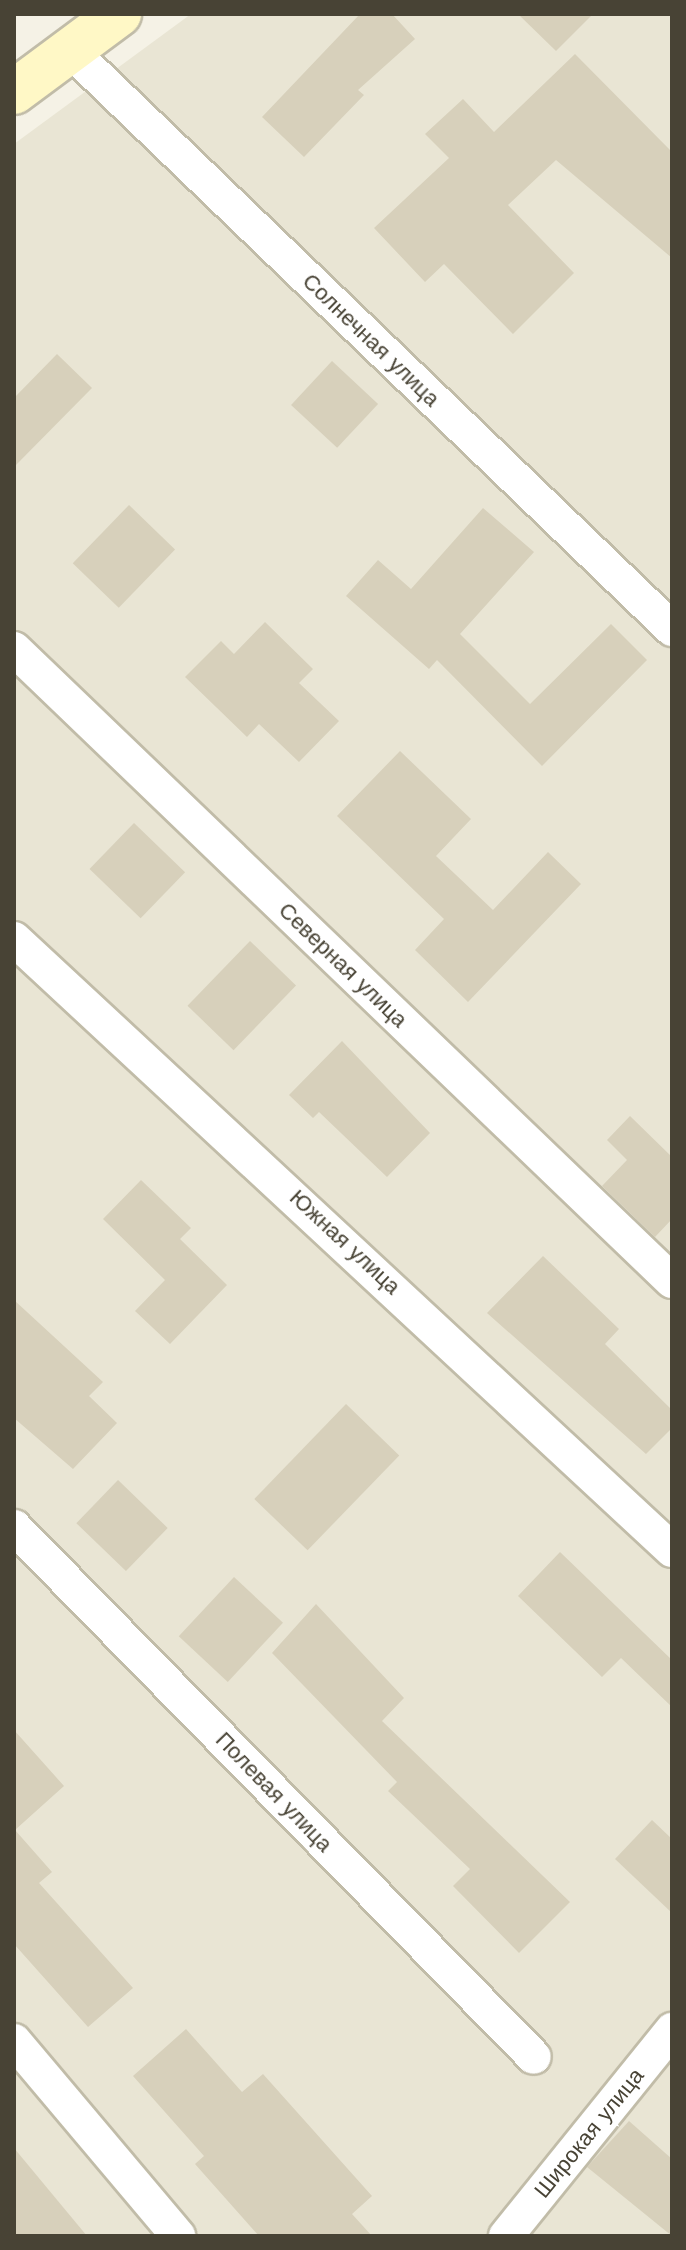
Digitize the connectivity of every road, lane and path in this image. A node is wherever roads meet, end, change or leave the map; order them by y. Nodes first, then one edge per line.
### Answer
1 (119, 14) edge
2 (71, 51) junction
3 (14, 92) edge
4 (672, 629) edge
5 (14, 649) edge
6 (14, 939) edge
7 (672, 1281) edge
8 (14, 1527) edge
9 (672, 1550) edge
10 (672, 2030) edge
11 (14, 2041) edge
12 (534, 2057) dead end
13 (178, 2236) edge
14 (506, 2236) edge

1 - 2 main road
2 - 3 main road
2 - 4 street, Солнечная улица
5 - 7 street, Северная улица
6 - 9 street, Южная улица
8 - 12 street, Полевая улица
10 - 14 street, Широкая улица
11 - 13 street

